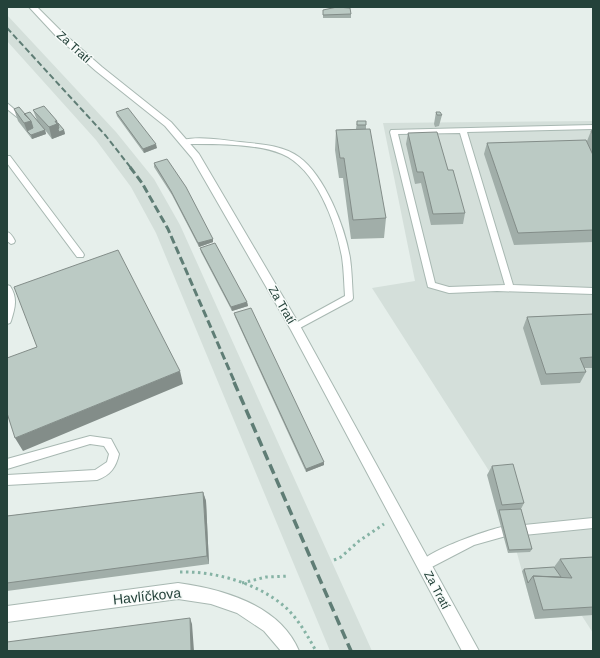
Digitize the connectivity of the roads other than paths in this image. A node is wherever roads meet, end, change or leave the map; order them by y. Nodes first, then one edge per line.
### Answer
1 (33, 7) edge
2 (7, 105) edge
3 (19, 116) edge
4 (593, 127) edge
5 (463, 130) junction
6 (185, 142) junction
7 (8, 163) edge
8 (80, 255) dead end
9 (7, 288) edge
10 (510, 289) junction
11 (593, 291) edge
12 (7, 321) edge
13 (295, 327) junction
14 (7, 464) edge
15 (7, 480) edge
16 (593, 523) edge
17 (524, 530) edge
18 (502, 532) edge
19 (424, 565) junction
20 (7, 614) edge
21 (291, 651) edge
22 (471, 651) edge

1 - 6 street, Za Tratí
2 - 3 lane
4 - 5 lane
5 - 10 lane
5 - 10 lane
6 - 13 street, Za Tratí
6 - 13 lane
7 - 8 lane
9 - 12 lane
10 - 11 lane
13 - 19 street, Za Tratí
14 - 15 lane
16 - 17 lane
18 - 19 lane
19 - 22 street, Za Tratí
20 - 21 street, Havlíčkova

